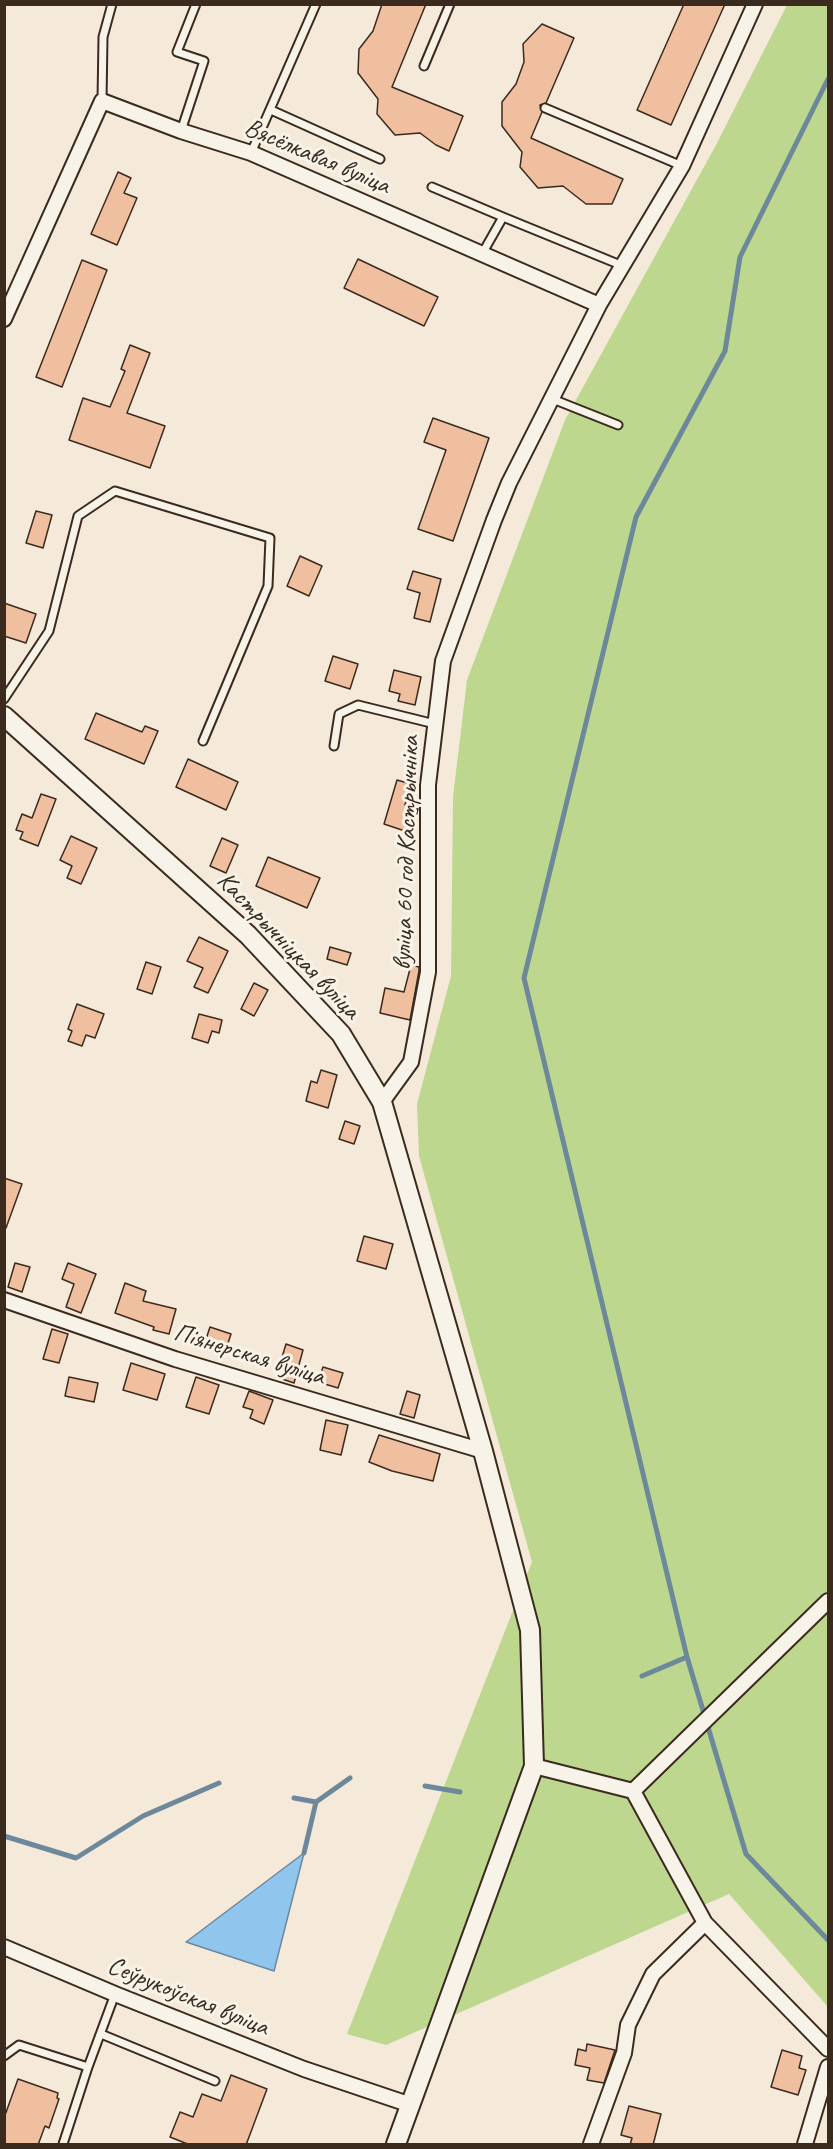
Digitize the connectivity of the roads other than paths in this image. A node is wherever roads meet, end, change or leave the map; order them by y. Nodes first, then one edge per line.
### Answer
1 (112, 4) edge
2 (196, 4) edge
3 (316, 4) edge
4 (450, 4) edge
5 (755, 4) edge
6 (424, 66) dead end
7 (102, 101) junction
8 (545, 108) dead end
9 (271, 110) junction
10 (181, 131) junction
11 (251, 153) junction
12 (380, 159) dead end
13 (682, 166) junction
14 (432, 187) dead end
15 (502, 217) junction
16 (482, 254) junction
17 (623, 266) junction
18 (599, 305) junction
19 (4, 319) edge
20 (550, 398) junction
21 (618, 425) dead end
22 (4, 699) edge
23 (4, 717) edge
24 (435, 724) junction
25 (203, 741) dead end
26 (334, 746) dead end
27 (382, 1102) junction
28 (4, 1300) edge
29 (483, 1450) junction
30 (828, 1601) edge
31 (534, 1766) junction
32 (633, 1791) junction
33 (705, 1923) junction
34 (4, 1947) edge
35 (115, 1994) junction
36 (101, 2034) junction
37 (828, 2049) edge
38 (4, 2056) edge
39 (88, 2067) junction
40 (828, 2067) edge
41 (215, 2081) dead end
42 (411, 2105) junction
43 (63, 2145) edge
44 (396, 2145) edge
45 (591, 2145) edge
46 (805, 2145) edge

1 - 7 lane
2 - 10 lane
3 - 9 lane
4 - 6 lane
5 - 13 street, вуліца 60 год Кастрычніка
7 - 10 street, Вясёлкавая вуліца
7 - 19 street
8 - 13 lane
9 - 11 lane
9 - 12 lane
10 - 11 street, Вясёлкавая вуліца
11 - 16 street, Вясёлкавая вуліца
13 - 17 street, вуліца 60 год Кастрычніка
14 - 15 lane
15 - 16 lane
15 - 17 lane
16 - 18 street, Вясёлкавая вуліца
17 - 18 street, вуліца 60 год Кастрычніка
18 - 20 street, вуліца 60 год Кастрычніка
20 - 21 lane
20 - 24 street, вуліца 60 год Кастрычніка
22 - 25 lane
23 - 27 street, Кастрычніцкая вуліца
24 - 26 lane
24 - 27 street, вуліца 60 год Кастрычніка
27 - 29 street, Кастрычніцкая вуліца
28 - 29 street, Піянерская вуліца
29 - 31 street, Кастрычніцкая вуліца
30 - 32 street
31 - 32 street
31 - 42 street
32 - 33 street
33 - 37 street
33 - 45 street
34 - 35 street, Сеўрукоўская вуліца
35 - 36 lane
35 - 42 street, Сеўрукоўская вуліца
36 - 39 lane
36 - 41 lane
38 - 39 lane
39 - 43 lane
40 - 46 street
42 - 44 street

